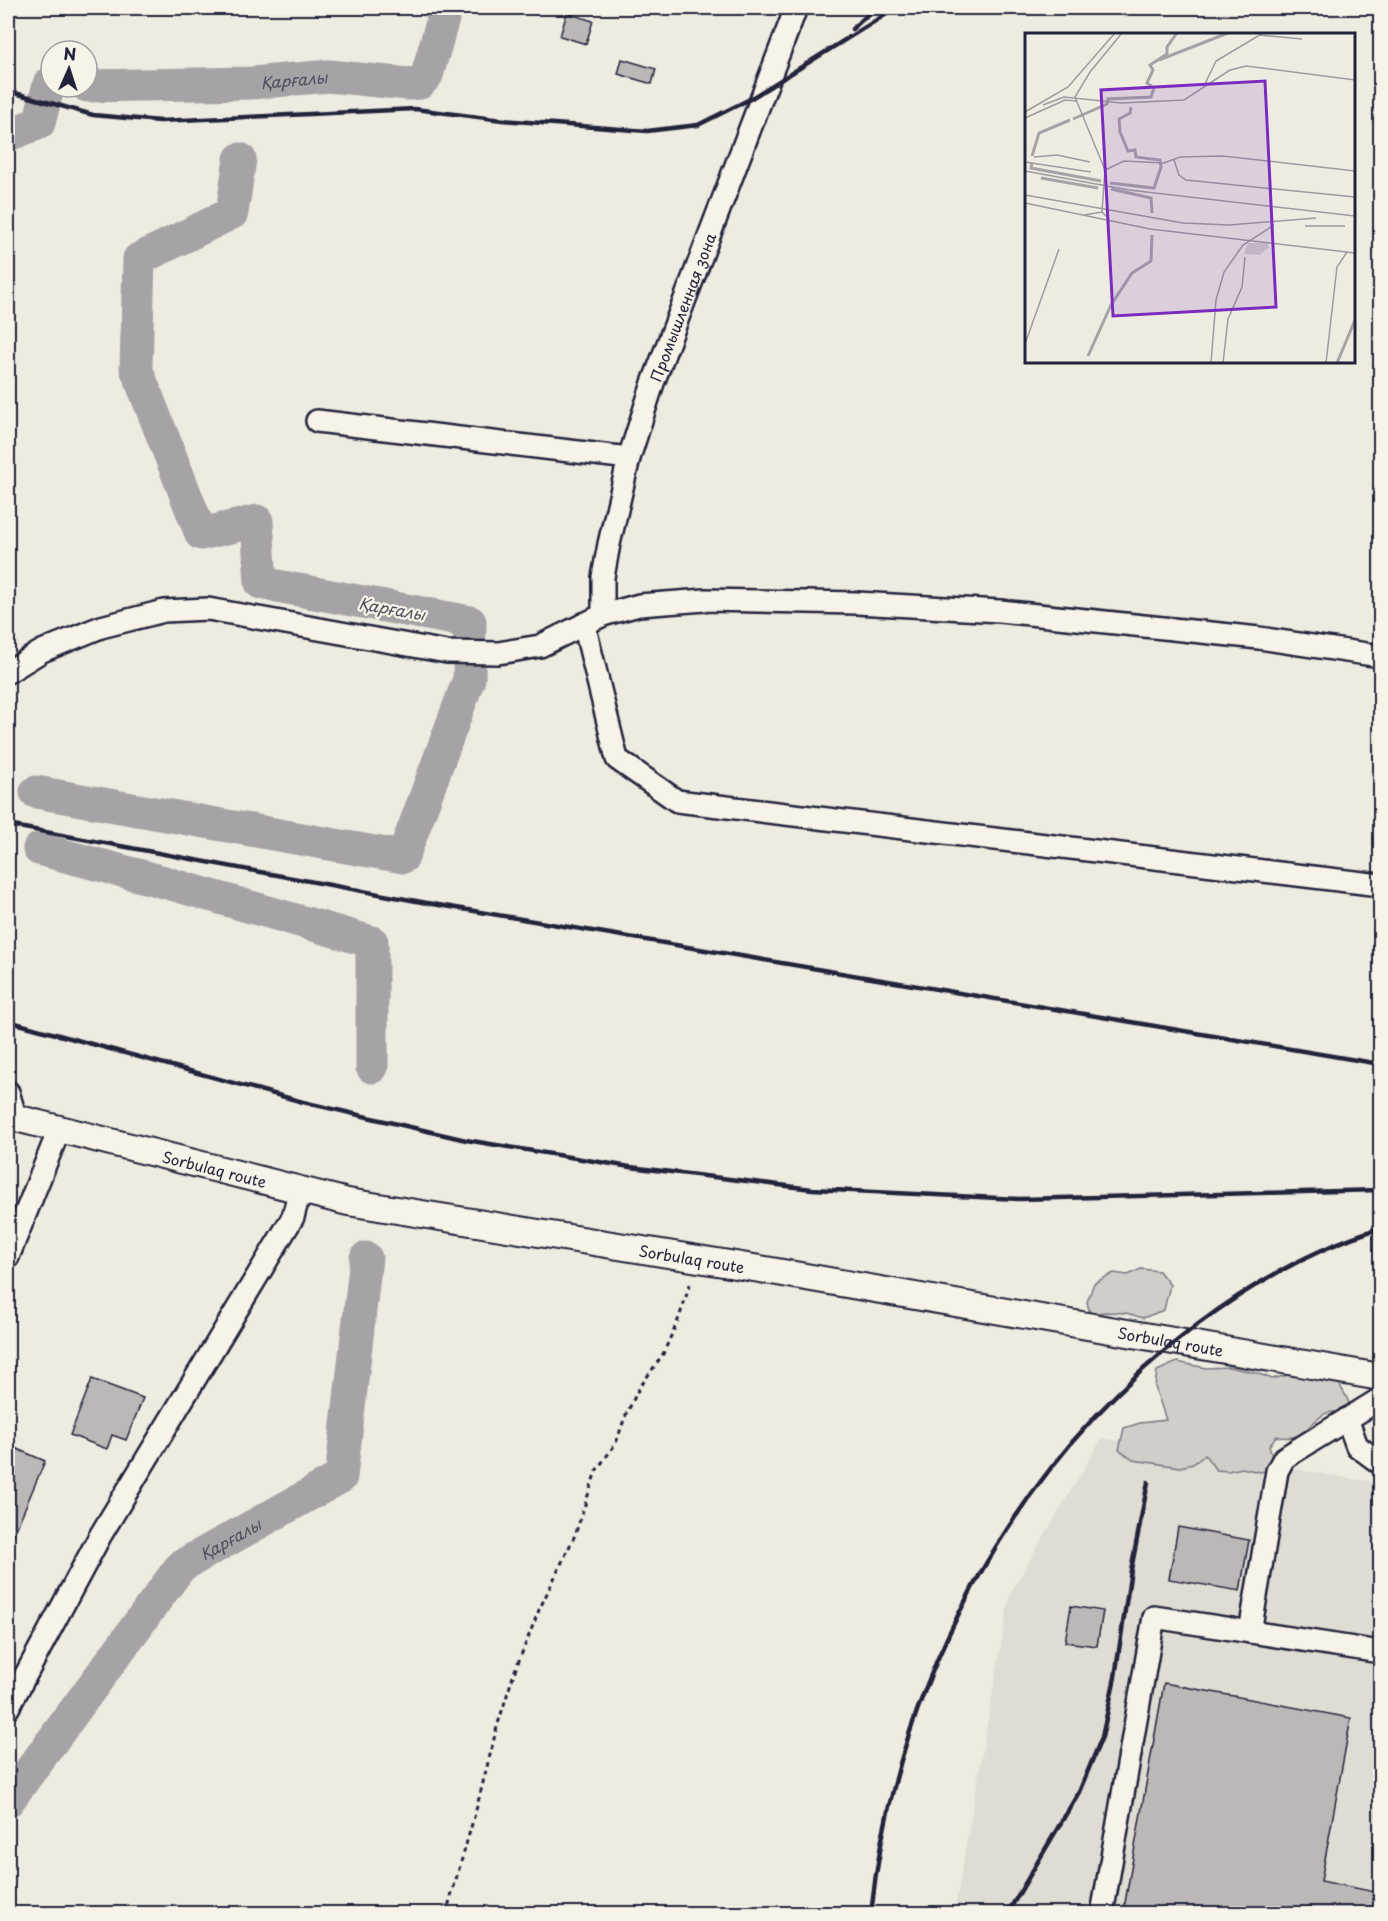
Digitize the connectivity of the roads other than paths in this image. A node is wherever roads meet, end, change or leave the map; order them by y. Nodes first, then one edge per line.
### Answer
1 (796, 8) edge
2 (317, 421) dead end
3 (629, 458) junction
4 (594, 620) junction
5 (1380, 656) edge
6 (8, 672) edge
7 (1380, 885) edge
8 (8, 1092) edge
9 (12, 1117) edge
10 (59, 1130) junction
11 (300, 1190) junction
12 (8, 1257) edge
13 (1380, 1377) edge
14 (1380, 1399) edge
15 (1347, 1419) junction
16 (1380, 1463) edge
17 (1250, 1632) junction
18 (1380, 1652) edge
19 (8, 1708) edge
20 (1102, 1914) edge

1 - 3 street, Промышленная зона
2 - 3 street
3 - 4 street, Промышленная зона
4 - 5 street
4 - 6 street
4 - 7 street, Промышленная зона
8 - 9 street
9 - 10 main road, Sorbulaq route
10 - 11 main road, Sorbulaq route
10 - 12 street
11 - 13 main road, Sorbulaq route
11 - 19 street
14 - 15 street
15 - 16 street
15 - 17 street
17 - 18 street
17 - 20 street

